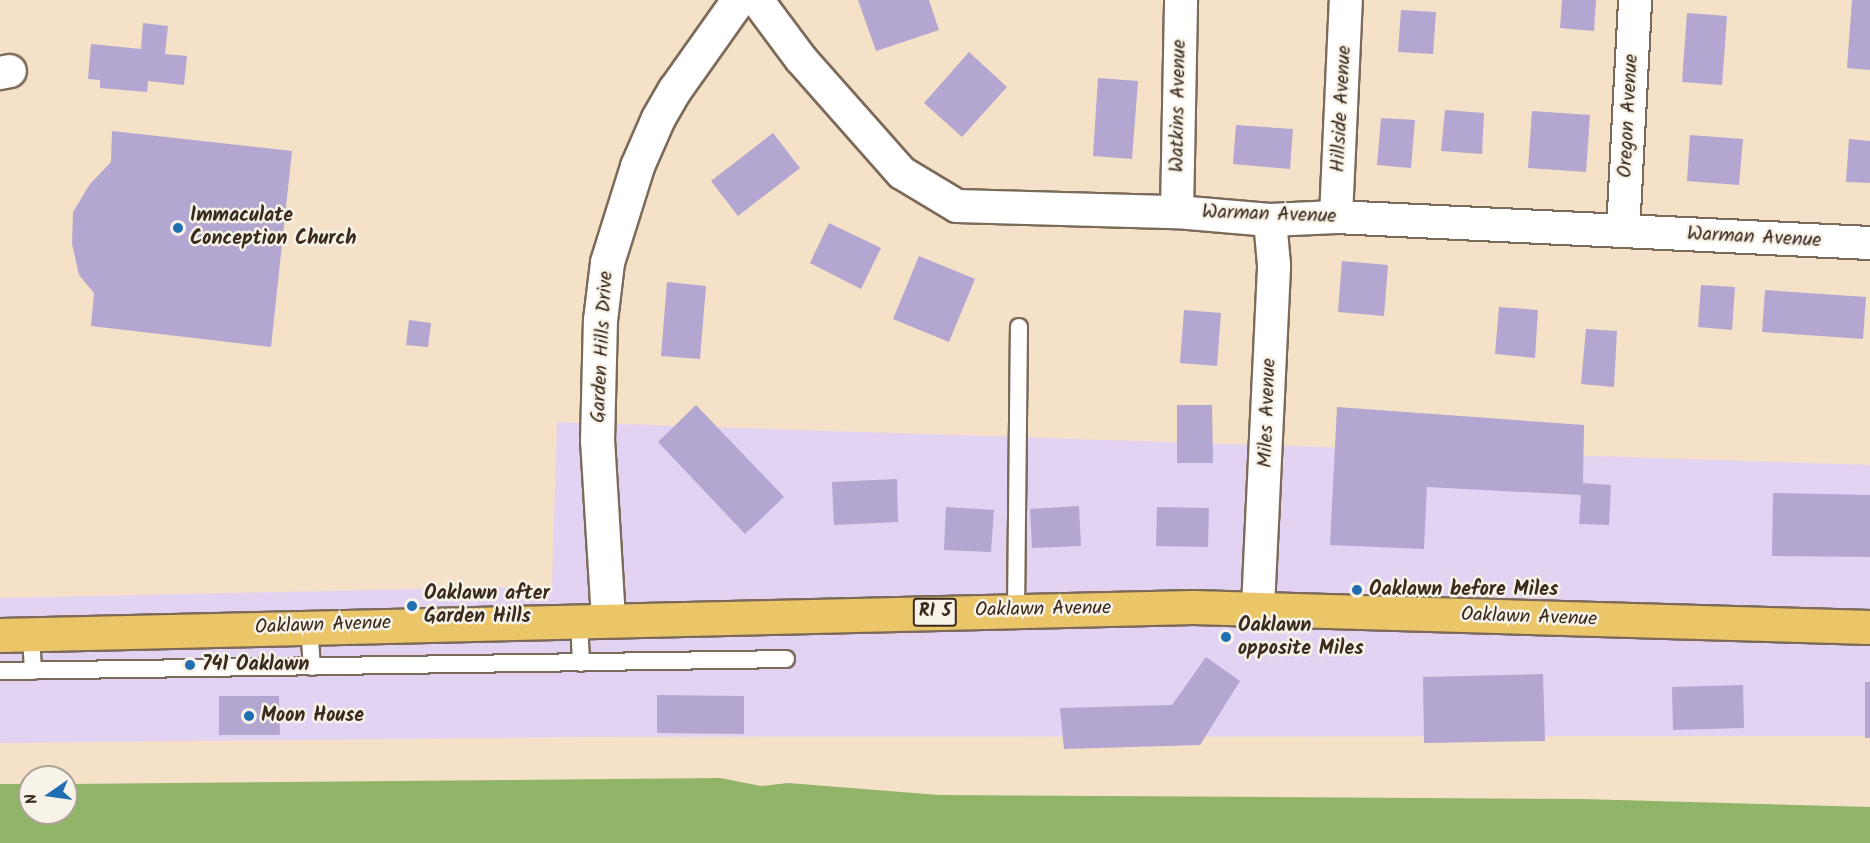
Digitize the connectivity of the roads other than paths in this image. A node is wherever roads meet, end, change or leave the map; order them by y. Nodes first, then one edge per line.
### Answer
1 (738, 0) edge
2 (757, 0) edge
3 (1181, 0) edge
4 (1346, 0) edge
5 (1635, 0) edge
6 (1177, 212) junction
7 (1336, 217) junction
8 (1270, 220) junction
9 (1623, 231) junction
10 (1870, 243) edge
11 (1019, 327) dead end
12 (1258, 607) junction
13 (1016, 610) junction
14 (594, 619) junction
15 (309, 627) junction
16 (1870, 627) edge
17 (16, 635) edge
18 (786, 659) dead end
19 (581, 663) junction
20 (312, 667) junction
21 (0, 671) edge
22 (33, 671) junction

1 - 14 street, Garden Hills Drive
2 - 6 street, Warman Avenue
3 - 6 street, Watkins Avenue
4 - 7 street, Hillside Avenue
5 - 9 street, Oregon Avenue
6 - 8 street, Warman Avenue
7 - 8 street, Warman Avenue
7 - 9 street, Warman Avenue
8 - 12 street, Miles Avenue
9 - 10 street, Warman Avenue
11 - 13 lane
12 - 13 main road, Oaklawn Avenue / RI 5
12 - 16 main road, Oaklawn Avenue / RI 5
13 - 14 main road, Oaklawn Avenue / RI 5
14 - 15 main road, Oaklawn Avenue / RI 5
14 - 19 lane
15 - 17 main road, Oaklawn Avenue / RI 5
15 - 20 lane
17 - 22 lane
18 - 19 lane
19 - 20 lane
20 - 22 lane
21 - 22 lane

